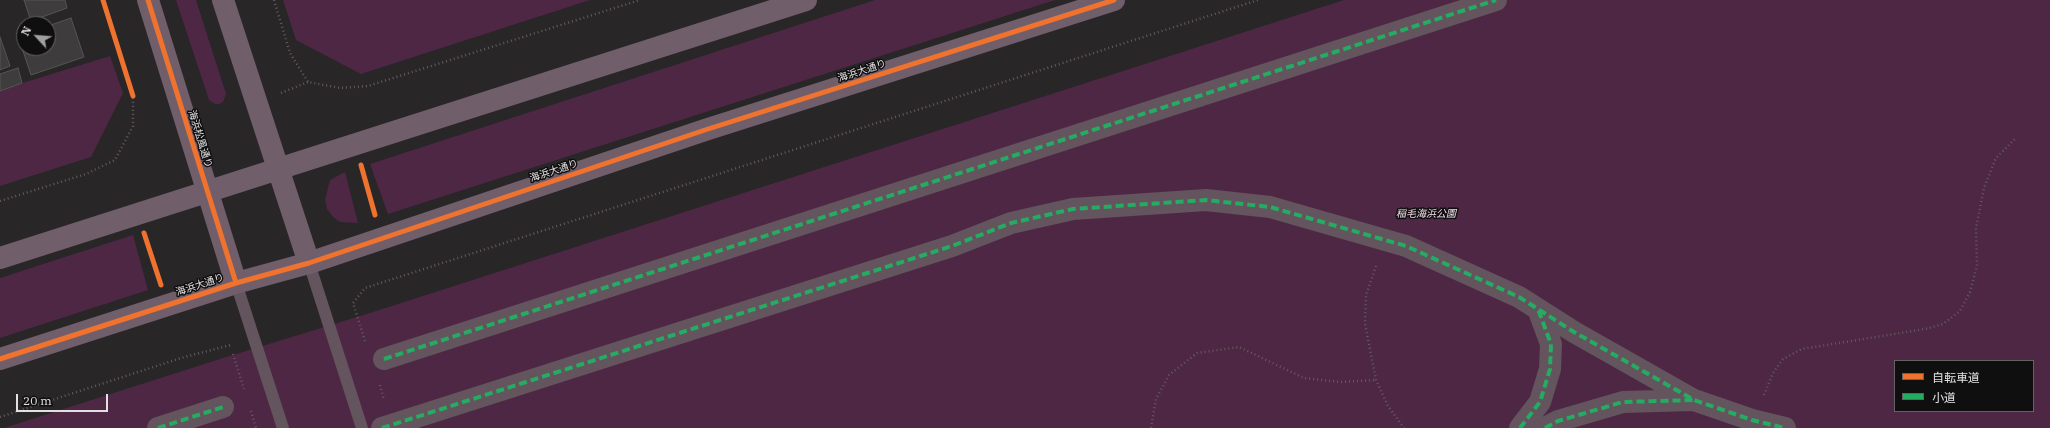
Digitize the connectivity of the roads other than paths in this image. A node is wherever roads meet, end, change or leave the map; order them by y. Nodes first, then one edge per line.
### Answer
1 (148, 0) edge
2 (223, 0) edge
3 (806, 0) edge
4 (1114, 0) edge
5 (1496, 0) edge
6 (278, 169) junction
7 (207, 192) junction
8 (0, 258) edge
9 (309, 262) junction
10 (236, 284) junction
11 (1538, 309) junction
12 (0, 359) edge
13 (384, 359) dead end
14 (1694, 400) junction
15 (223, 407) dead end
16 (158, 428) edge
17 (283, 428) edge
18 (362, 428) edge
19 (382, 428) edge
20 (1520, 428) edge
21 (1545, 428) edge
22 (1786, 428) edge

1 - 7 street, 海浜松風通り
2 - 6 street
3 - 6 street
4 - 9 street, 海浜大通り
5 - 13 street
6 - 7 street
6 - 9 street
7 - 8 street
7 - 10 street, 海浜松風通り
9 - 10 street, 海浜大通り
9 - 18 lane
10 - 12 street, 海浜大通り
10 - 17 lane
11 - 14 street
11 - 19 street
11 - 20 street
14 - 21 street
14 - 22 street
15 - 16 street

